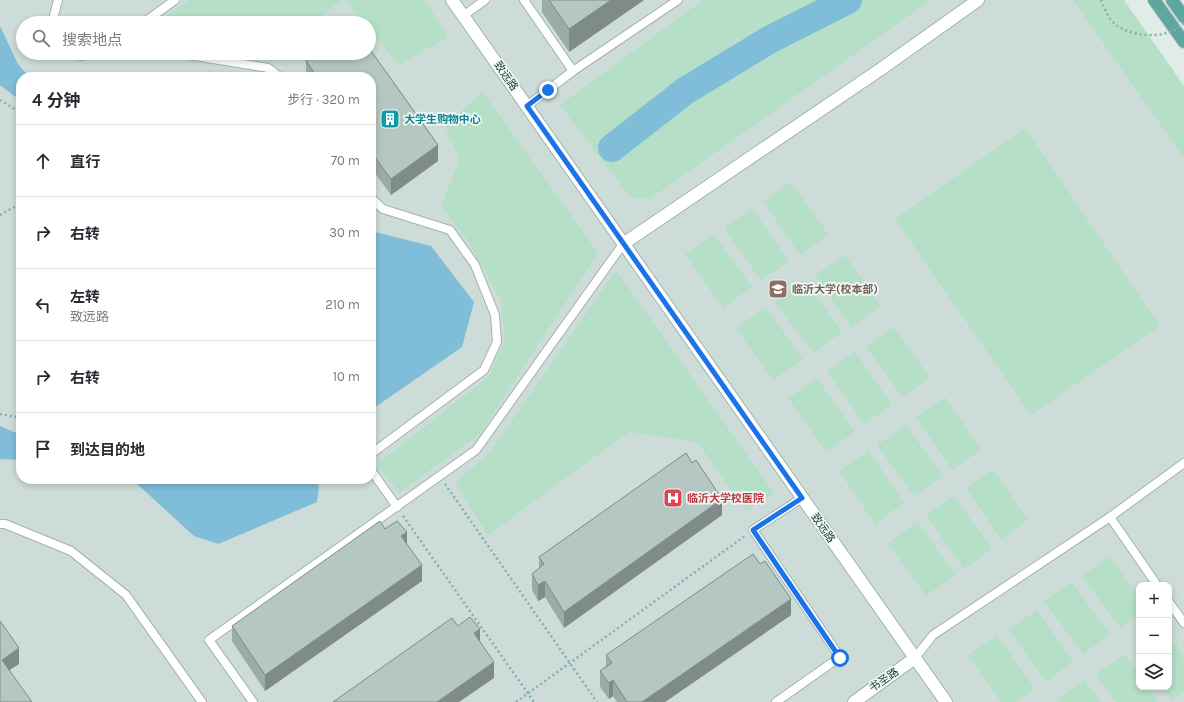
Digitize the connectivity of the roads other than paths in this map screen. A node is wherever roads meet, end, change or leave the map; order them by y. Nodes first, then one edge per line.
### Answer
1 (58, 0) edge
2 (175, 0) edge
3 (452, 0) edge
4 (485, 0) edge
5 (524, 0) edge
6 (678, 0) edge
7 (978, 0) edge
8 (1154, 0) edge
9 (1172, 0) edge
10 (54, 16) edge
11 (153, 16) edge
12 (463, 16) junction
13 (1184, 17) edge
14 (1184, 42) edge
15 (219, 60) edge
16 (573, 71) junction
17 (273, 72) edge
18 (527, 106) junction
19 (376, 202) edge
20 (623, 244) junction
21 (376, 450) edge
22 (1184, 463) edge
23 (376, 477) edge
24 (802, 498) junction
25 (397, 507) junction
26 (1110, 517) junction
27 (0, 524) edge
28 (1155, 582) edge
29 (1172, 606) edge
30 (1184, 624) edge
31 (915, 658) junction
32 (202, 702) edge
33 (253, 702) edge
34 (776, 702) edge
35 (854, 702) edge
36 (946, 702) edge

1 - 10 lane
2 - 11 lane
3 - 12 street, 致远路
4 - 12 lane
5 - 16 lane
6 - 16 lane
7 - 20 street
8 - 14 main road
9 - 13 main road
12 - 18 street, 致远路
15 - 17 lane
16 - 18 lane
18 - 20 street, 致远路
19 - 21 lane
20 - 24 street, 致远路
20 - 25 lane
22 - 26 lane
23 - 25 lane
24 - 31 street, 致远路
24 - 34 lane
25 - 33 lane
26 - 28 lane
26 - 31 lane
27 - 32 lane
29 - 30 lane
31 - 35 street, 书圣路
31 - 36 street, 致远路

